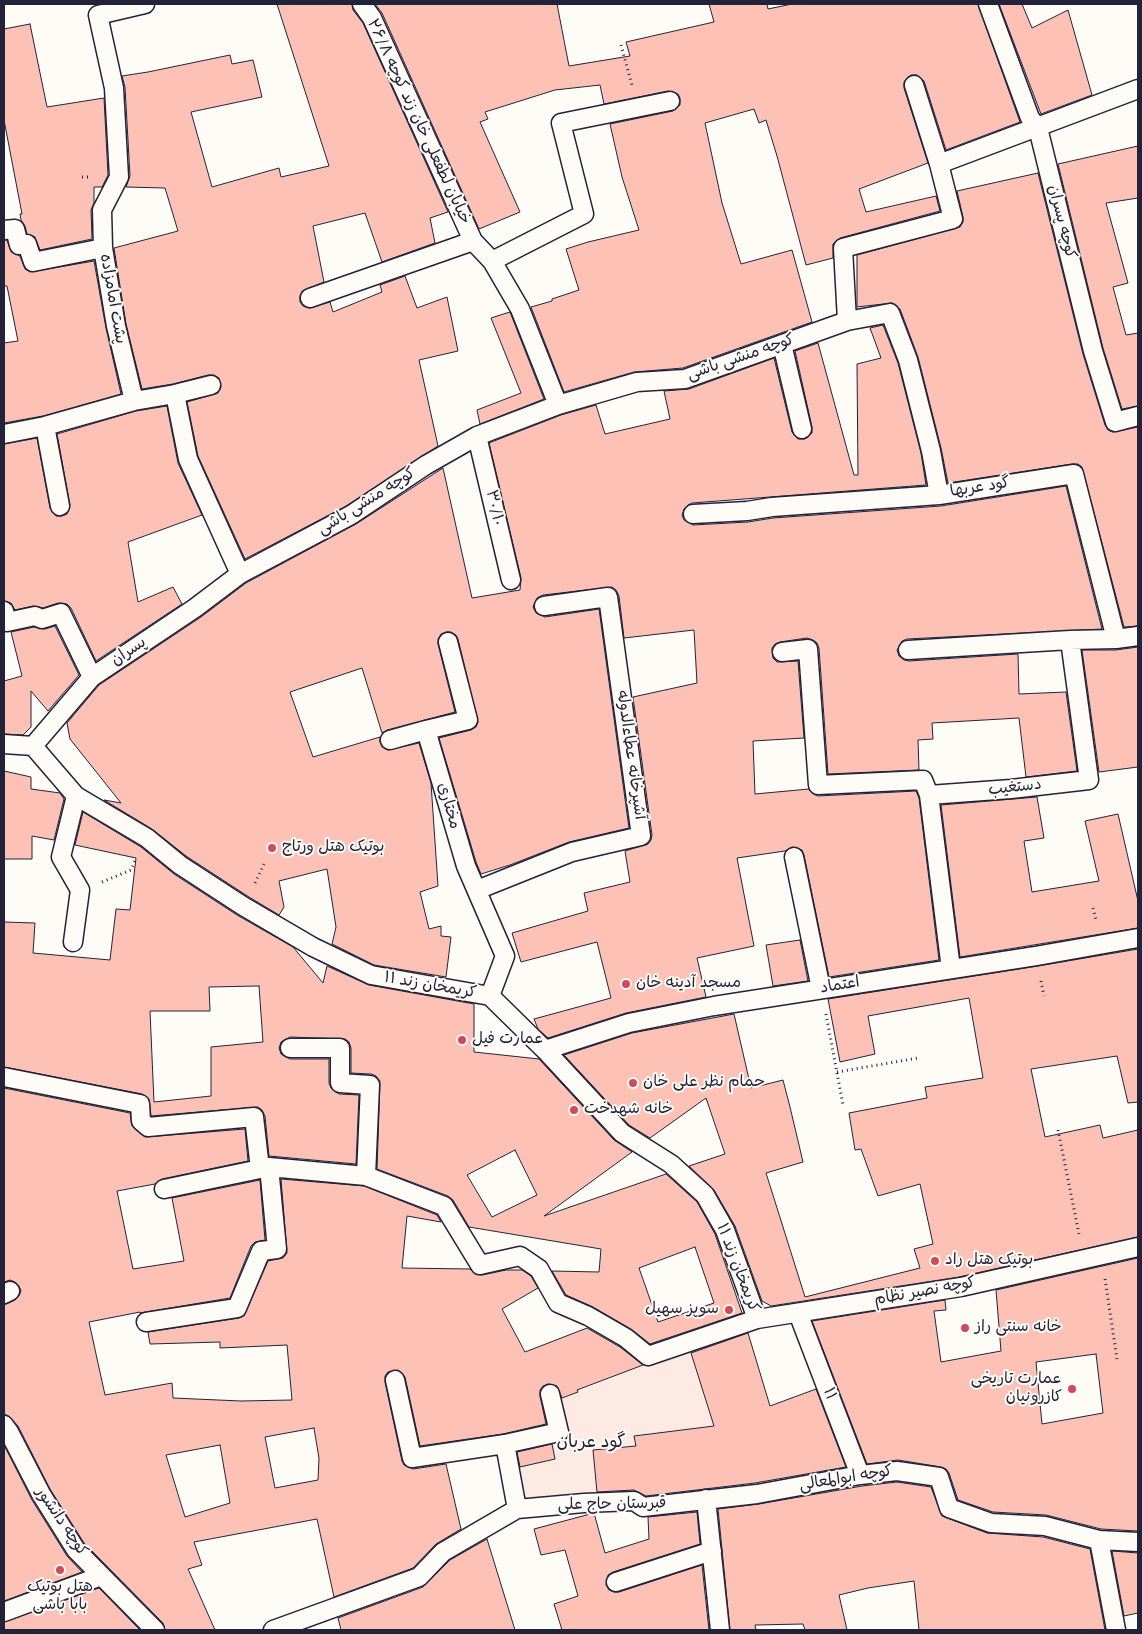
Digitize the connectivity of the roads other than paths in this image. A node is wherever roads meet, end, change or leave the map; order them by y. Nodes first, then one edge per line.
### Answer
1 (145, 4) edge
2 (362, 4) edge
3 (988, 4) edge
4 (914, 85) dead end
5 (1138, 89) edge
6 (670, 101) dead end
7 (1038, 128) junction
8 (939, 164) junction
9 (4, 230) edge
10 (473, 241) junction
11 (103, 248) junction
12 (492, 261) junction
13 (310, 298) dead end
14 (847, 321) junction
15 (782, 344) junction
16 (211, 385) dead end
17 (175, 394) junction
18 (134, 401) junction
19 (558, 405) junction
20 (1138, 416) edge
21 (45, 426) junction
22 (802, 430) dead end
23 (4, 434) edge
24 (477, 436) junction
25 (939, 495) junction
26 (60, 506) dead end
27 (693, 514) dead end
28 (240, 574) junction
29 (511, 580) dead end
30 (544, 606) dead end
31 (4, 611) edge
32 (1138, 636) edge
33 (1116, 639) junction
34 (1070, 640) junction
35 (448, 642) dead end
36 (908, 650) dead end
37 (782, 652) dead end
38 (92, 677) junction
39 (426, 730) junction
40 (390, 740) dead end
41 (4, 744) edge
42 (33, 746) junction
43 (929, 795) junction
44 (76, 796) junction
45 (794, 857) dead end
46 (477, 890) junction
47 (1138, 938) edge
48 (73, 942) dead end
49 (951, 969) junction
50 (821, 989) junction
51 (490, 996) junction
52 (290, 1048) dead end
53 (545, 1050) junction
54 (4, 1077) edge
55 (264, 1168) junction
56 (366, 1176) junction
57 (164, 1189) dead end
58 (1138, 1247) edge
59 (798, 1312) junction
60 (757, 1319) junction
61 (146, 1322) dead end
62 (395, 1380) dead end
63 (550, 1394) dead end
64 (4, 1425) edge
65 (505, 1444) junction
66 (860, 1475) junction
67 (706, 1499) junction
68 (517, 1509) junction
69 (1099, 1540) junction
70 (1138, 1542) edge
71 (712, 1551) junction
72 (101, 1576) junction
73 (616, 1582) dead end
74 (4, 1612) edge
75 (155, 1630) edge
76 (273, 1630) edge
77 (720, 1630) edge
78 (1116, 1630) edge

1 - 11 lane, پشت امامزاده
2 - 10 lane, خیابان لطفعلی خان زند کوچه ۲۶/۸
3 - 7 lane, کوچه پسران
4 - 8 lane
5 - 7 lane
6 - 12 lane
7 - 8 lane
7 - 20 lane, کوچه پسران
8 - 14 lane
9 - 11 lane
10 - 12 lane, خیابان لطفعلی خان زند کوچه ۲۶/۸
10 - 13 lane
11 - 18 lane, پشت امامزاده
12 - 19 lane, خیابان لطفعلی خان زند کوچه ۲۶/۸
14 - 15 lane, کوچه منشی باشی
14 - 25 lane, کوچه منشی باشی
15 - 19 lane, کوچه منشی باشی
15 - 22 lane
16 - 17 lane
17 - 18 lane
17 - 28 lane
18 - 21 lane
19 - 24 lane, کوچه منشی باشی
21 - 23 lane
21 - 26 lane
24 - 28 lane, کوچه منشی باشی
24 - 29 lane, ۳۰/۱۰
25 - 27 lane, گود عربها
25 - 33 lane, گود عربها
28 - 38 lane, پسران
30 - 46 lane, آشپرخانه عطاءالدوله
31 - 38 lane
32 - 33 lane
33 - 34 lane
34 - 36 lane
34 - 43 lane, دستغیب
35 - 39 lane
37 - 43 lane
38 - 42 lane, پسران
39 - 40 lane
39 - 46 lane, مختاری
41 - 42 lane
42 - 44 lane, کریمخان زند ۱۱
43 - 49 lane
44 - 48 lane
44 - 51 lane, کریمخان زند ۱۱
45 - 50 lane
46 - 51 lane, مختاری
47 - 49 lane, اعتماد
49 - 50 lane, اعتماد
50 - 53 lane, اعتماد
51 - 53 lane, کریمخان زند ۱۱
52 - 56 lane
53 - 60 lane, کریمخان زند ۱۱
54 - 55 lane
55 - 56 lane
55 - 57 lane
55 - 61 lane
56 - 60 lane
58 - 59 lane, کوچه نصیر نظام
59 - 60 lane, کریمخان زند ۱۱
59 - 66 lane, ۱۱
62 - 65 lane
63 - 65 lane
64 - 72 lane, کوچه دانشور
65 - 68 lane
66 - 67 lane, کوچه ابوالمعالی
66 - 69 lane, کوچه ابوالمعالی
67 - 68 lane, قبرستان حاج علی
67 - 71 lane
68 - 76 lane
69 - 70 lane, کوچه ابوالمعالی
69 - 78 lane
71 - 73 lane
71 - 77 lane
72 - 74 lane
72 - 75 lane, کوچه دانشور

